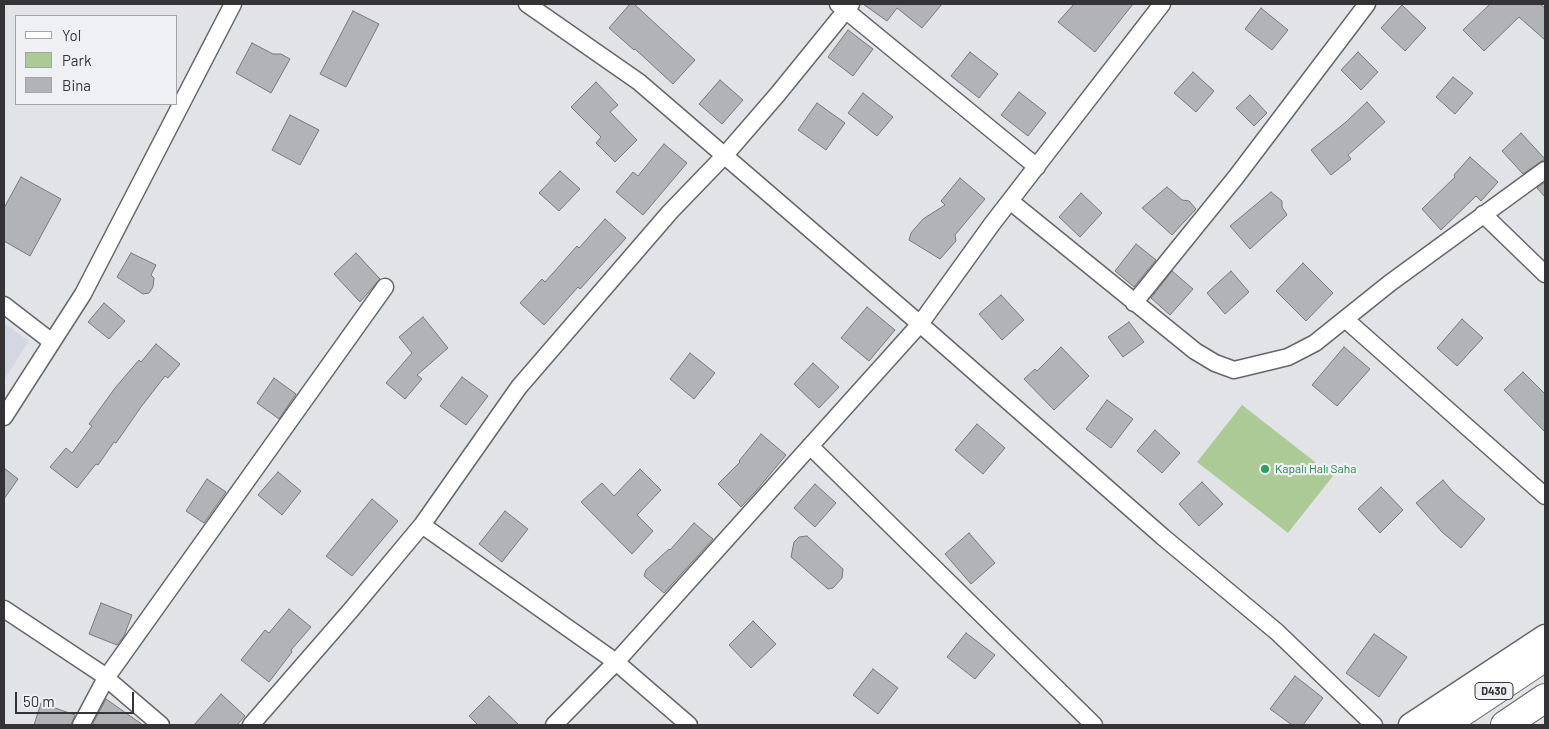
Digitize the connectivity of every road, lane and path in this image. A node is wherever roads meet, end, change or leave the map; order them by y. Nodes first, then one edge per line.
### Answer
1 (233, 4) edge
2 (527, 4) edge
3 (1162, 4) edge
4 (1367, 4) edge
5 (845, 6) edge
6 (725, 155) junction
7 (1037, 166) junction
8 (1545, 170) edge
9 (1010, 201) junction
10 (1483, 214) junction
11 (1545, 274) edge
12 (385, 286) dead end
13 (1134, 302) junction
14 (4, 305) edge
15 (1345, 319) junction
16 (920, 324) junction
17 (52, 342) junction
18 (4, 417) edge
19 (810, 446) junction
20 (1545, 496) edge
21 (422, 525) junction
22 (4, 609) edge
23 (1545, 636) edge
24 (1545, 657) edge
25 (616, 662) junction
26 (106, 678) junction
27 (1545, 698) edge
28 (81, 725) edge
29 (162, 725) edge
30 (251, 725) edge
31 (554, 725) edge
32 (689, 725) edge
33 (1094, 725) edge
34 (1374, 725) edge
35 (1410, 725) edge
36 (1443, 725) edge
37 (1505, 725) edge

1 - 17 street
2 - 6 street
3 - 7 street
4 - 13 street
5 - 6 street
5 - 7 street
6 - 16 street
6 - 21 street
7 - 9 street
8 - 10 street
9 - 13 street
9 - 16 street
10 - 11 street
10 - 15 street
12 - 26 street
13 - 15 street
14 - 17 street
15 - 20 street
16 - 19 street
16 - 34 street
17 - 18 street
19 - 25 street
19 - 33 street
21 - 25 street
21 - 30 street
22 - 26 street
23 - 35 street
24 - 36 highway, D430
25 - 31 street
25 - 32 street
26 - 28 street
26 - 29 street
27 - 37 highway, D430

